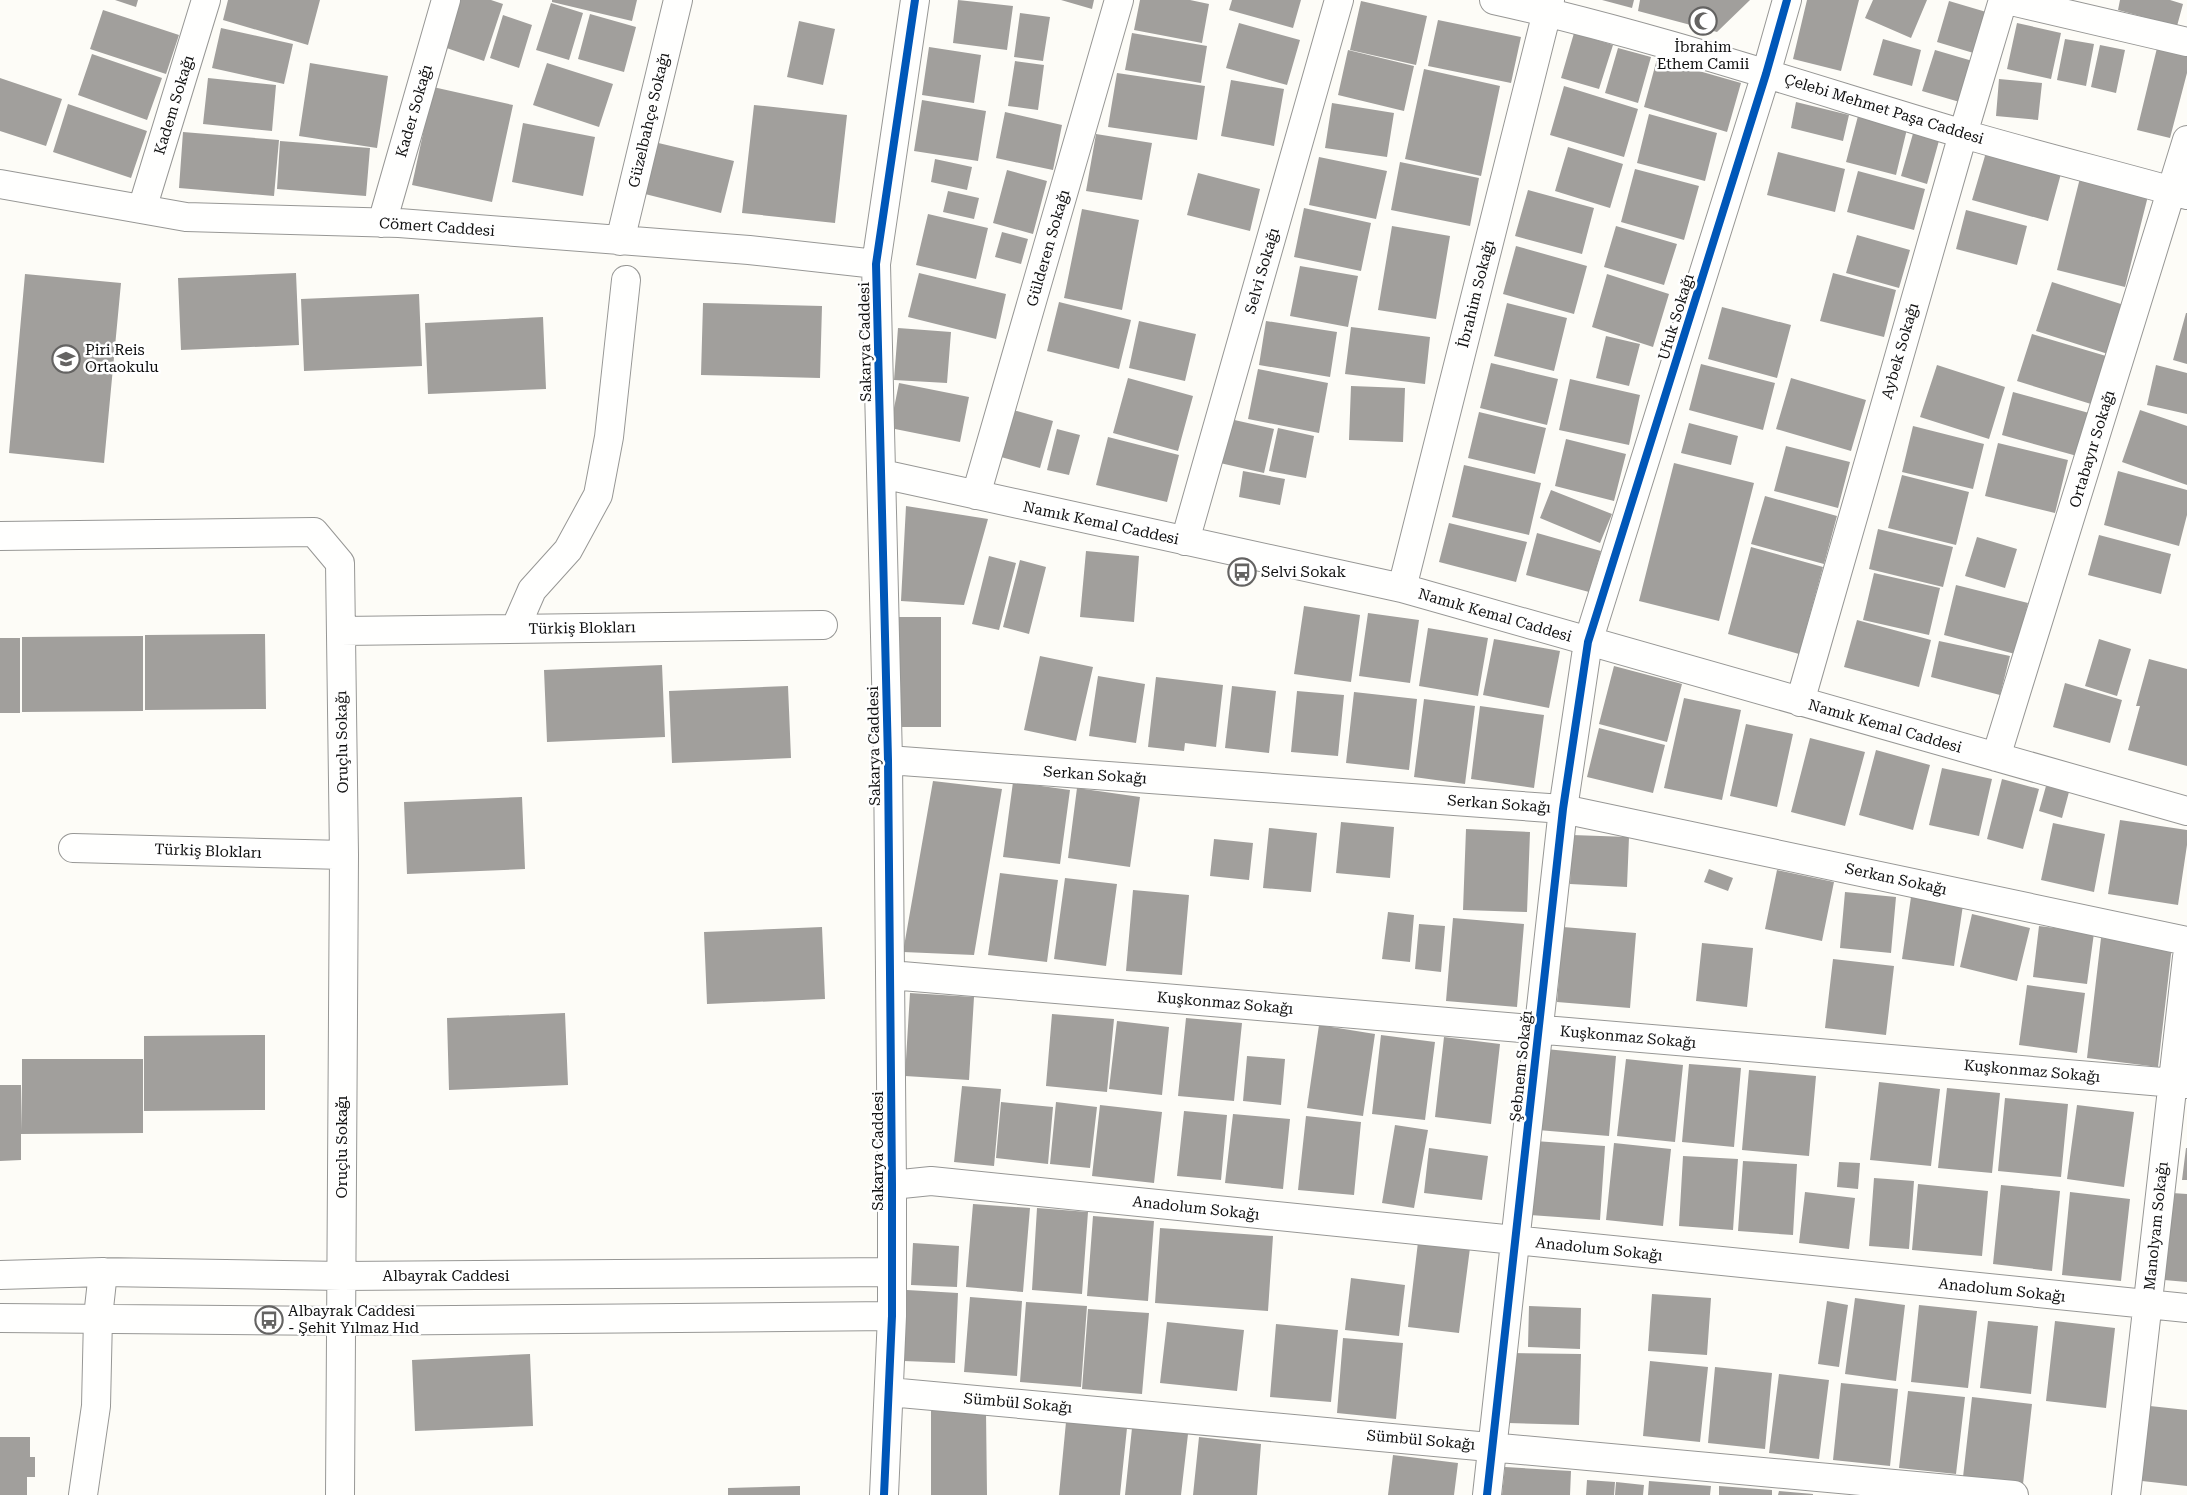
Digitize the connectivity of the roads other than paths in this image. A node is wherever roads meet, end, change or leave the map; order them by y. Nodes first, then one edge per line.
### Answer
1 (206, 0) edge
2 (446, 0) edge
3 (678, 0) edge
4 (915, 0) edge
5 (1119, 0) edge
6 (1339, 0) edge
7 (1494, 0) edge
8 (1787, 0) edge
9 (2005, 0) edge
10 (1548, 6) edge
11 (2187, 42) edge
12 (1766, 74) junction
13 (1963, 134) junction
14 (2187, 140) edge
15 (0, 184) edge
16 (2179, 193) edge
17 (142, 209) junction
18 (382, 223) junction
19 (620, 241) junction
20 (876, 264) junction
21 (626, 280) dead end
22 (882, 474) junction
23 (976, 496) junction
24 (0, 536) edge
25 (1185, 541) junction
26 (1402, 588) junction
27 (823, 625) dead end
28 (515, 629) junction
29 (341, 631) junction
30 (1588, 642) junction
31 (1800, 702) junction
32 (1996, 757) junction
33 (888, 760) junction
34 (1563, 809) junction
35 (2187, 812) edge
36 (73, 848) dead end
37 (344, 855) junction
38 (2187, 941) edge
39 (2187, 957) edge
40 (890, 975) junction
41 (1539, 1030) junction
42 (2179, 1084) edge
43 (892, 1185) junction
44 (1515, 1240) junction
45 (103, 1272) junction
46 (892, 1272) junction
47 (0, 1274) edge
48 (342, 1276) junction
49 (2147, 1305) junction
50 (2187, 1308) edge
51 (892, 1316) junction
52 (98, 1317) junction
53 (0, 1318) edge
54 (341, 1320) junction
55 (889, 1392) junction
56 (1493, 1447) junction
57 (83, 1495) edge
58 (340, 1495) edge
59 (884, 1495) edge
60 (1487, 1495) edge
61 (2014, 1495) edge
62 (2126, 1495) edge

1 - 17 street, Kadem Sokağı
2 - 18 street, Kader Sokağı
3 - 19 street, Güzelbahçe Sokağı
4 - 20 street, Sakarya Caddesi
5 - 23 street, Gülderen Sokağı
6 - 25 street, Selvi Sokağı
7 - 10 street, Çelebi Mehmet Paşa Caddesi
8 - 12 street, Ufuk Sokağı
9 - 11 street
9 - 13 street, Aybek Sokağı
10 - 12 street, Çelebi Mehmet Paşa Caddesi
10 - 26 street, İbrahim Sokağı
12 - 13 street, Çelebi Mehmet Paşa Caddesi
12 - 30 street, Ufuk Sokağı
13 - 16 street, Çelebi Mehmet Paşa Caddesi
13 - 31 street, Aybek Sokağı
14 - 16 street, Ortabayır Sokağı
15 - 17 street, Cömert Caddesi
16 - 32 street, Ortabayır Sokağı
17 - 18 street, Cömert Caddesi
18 - 19 street, Cömert Caddesi
19 - 20 street, Cömert Caddesi
20 - 22 street, Sakarya Caddesi
21 - 28 street
22 - 23 street, Namık Kemal Caddesi
22 - 33 street, Sakarya Caddesi
23 - 25 street, Namık Kemal Caddesi
24 - 29 street, Oruçlu Sokağı
25 - 26 street, Namık Kemal Caddesi
26 - 30 street, Namık Kemal Caddesi
27 - 28 street, Türkiş Blokları
28 - 29 street, Türkiş Blokları
29 - 37 street, Oruçlu Sokağı
30 - 31 street, Namık Kemal Caddesi
30 - 34 street, Şebnem Sokağı
31 - 32 street, Namık Kemal Caddesi
32 - 35 street, Namık Kemal Caddesi
33 - 34 street, Serkan Sokağı
33 - 40 street, Sakarya Caddesi
34 - 38 street, Serkan Sokağı
34 - 41 street, Şebnem Sokağı
36 - 37 street, Türkiş Blokları
37 - 48 street, Oruçlu Sokağı
39 - 42 street, Manolyam Sokağı
40 - 41 street, Kuşkonmaz Sokağı
40 - 43 street, Sakarya Caddesi
41 - 42 street, Kuşkonmaz Sokağı
41 - 44 street, Şebnem Sokağı
42 - 49 street, Manolyam Sokağı
43 - 44 street, Anadolum Sokağı
43 - 46 street, Sakarya Caddesi
44 - 49 street, Anadolum Sokağı
44 - 56 street, Şebnem Sokağı
45 - 47 street, Albayrak Caddesi
45 - 48 street, Albayrak Caddesi
45 - 52 street
46 - 48 street, Albayrak Caddesi
46 - 51 street, Sakarya Caddesi
48 - 54 street, Oruçlu Sokağı
49 - 50 street, Anadolum Sokağı
49 - 62 street, Manolyam Sokağı
51 - 54 street
51 - 55 street, Sakarya Caddesi
52 - 53 street
52 - 54 street
52 - 57 street
54 - 58 street
55 - 56 street, Sümbül Sokağı
55 - 59 street, Sakarya Caddesi
56 - 60 street, Şebnem Sokağı
56 - 61 street, Sümbül Sokağı

